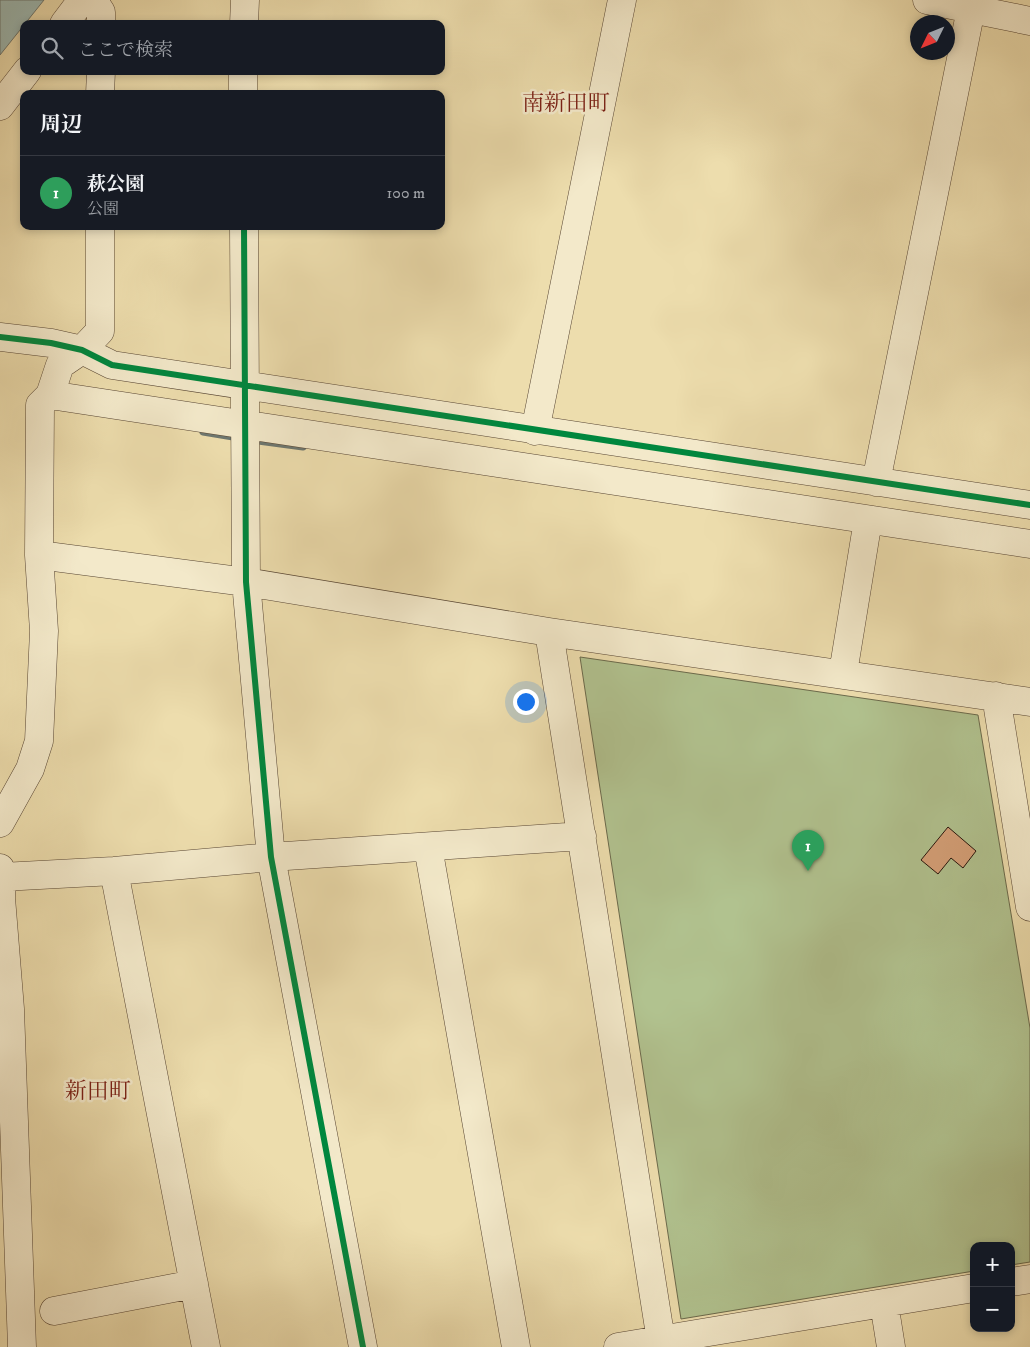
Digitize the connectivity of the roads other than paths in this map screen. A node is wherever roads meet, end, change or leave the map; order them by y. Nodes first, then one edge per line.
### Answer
1 (82, 0) edge
2 (93, 0) edge
3 (245, 0) edge
4 (622, 0) edge
5 (927, 0) edge
6 (971, 9) junction
7 (67, 20) edge
8 (101, 20) edge
9 (244, 20) edge
10 (1030, 21) edge
11 (24, 75) edge
12 (100, 75) edge
13 (243, 75) edge
14 (100, 90) edge
15 (243, 90) edge
16 (0, 106) edge
17 (100, 230) edge
18 (244, 230) edge
19 (0, 337) edge
20 (82, 350) junction
21 (246, 386) junction
22 (50, 395) junction
23 (246, 425) junction
24 (535, 431) junction
25 (876, 482) junction
26 (1030, 506) edge
27 (868, 520) junction
28 (1030, 544) edge
29 (39, 555) junction
30 (246, 582) junction
31 (549, 632) junction
32 (843, 673) junction
33 (996, 696) junction
34 (1030, 702) edge
35 (0, 823) edge
36 (582, 836) junction
37 (428, 847) junction
38 (271, 857) junction
39 (114, 870) junction
40 (1, 872) edge
41 (1030, 907) edge
42 (1030, 1279) edge
43 (1015, 1281) edge
44 (194, 1284) junction
45 (970, 1289) edge
46 (884, 1303) junction
47 (54, 1311) dead end
48 (662, 1344) edge
49 (22, 1347) edge
50 (206, 1347) edge
51 (363, 1347) edge
52 (516, 1347) edge
53 (618, 1347) edge
54 (891, 1347) edge

1 - 7 street
2 - 8 street
3 - 9 street
4 - 24 street
5 - 6 street
6 - 10 street
6 - 25 street
11 - 16 street
12 - 14 street
13 - 15 street
17 - 20 street
18 - 21 street
19 - 20 street
20 - 21 street
20 - 22 street
21 - 23 street
21 - 24 street
22 - 23 street
22 - 29 street
23 - 27 street
23 - 30 street
24 - 25 street
25 - 26 street
27 - 28 street
27 - 32 street
29 - 30 street
29 - 35 street
30 - 31 street
30 - 38 street
31 - 32 street
31 - 36 street
32 - 33 street
33 - 34 street
33 - 41 street
36 - 37 street
36 - 48 street
37 - 38 street
37 - 52 street
38 - 39 street
38 - 51 street
39 - 40 street
39 - 44 street
40 - 49 street
42 - 43 street
44 - 47 street
44 - 50 street
45 - 46 street
46 - 48 street
46 - 54 street
48 - 53 street

